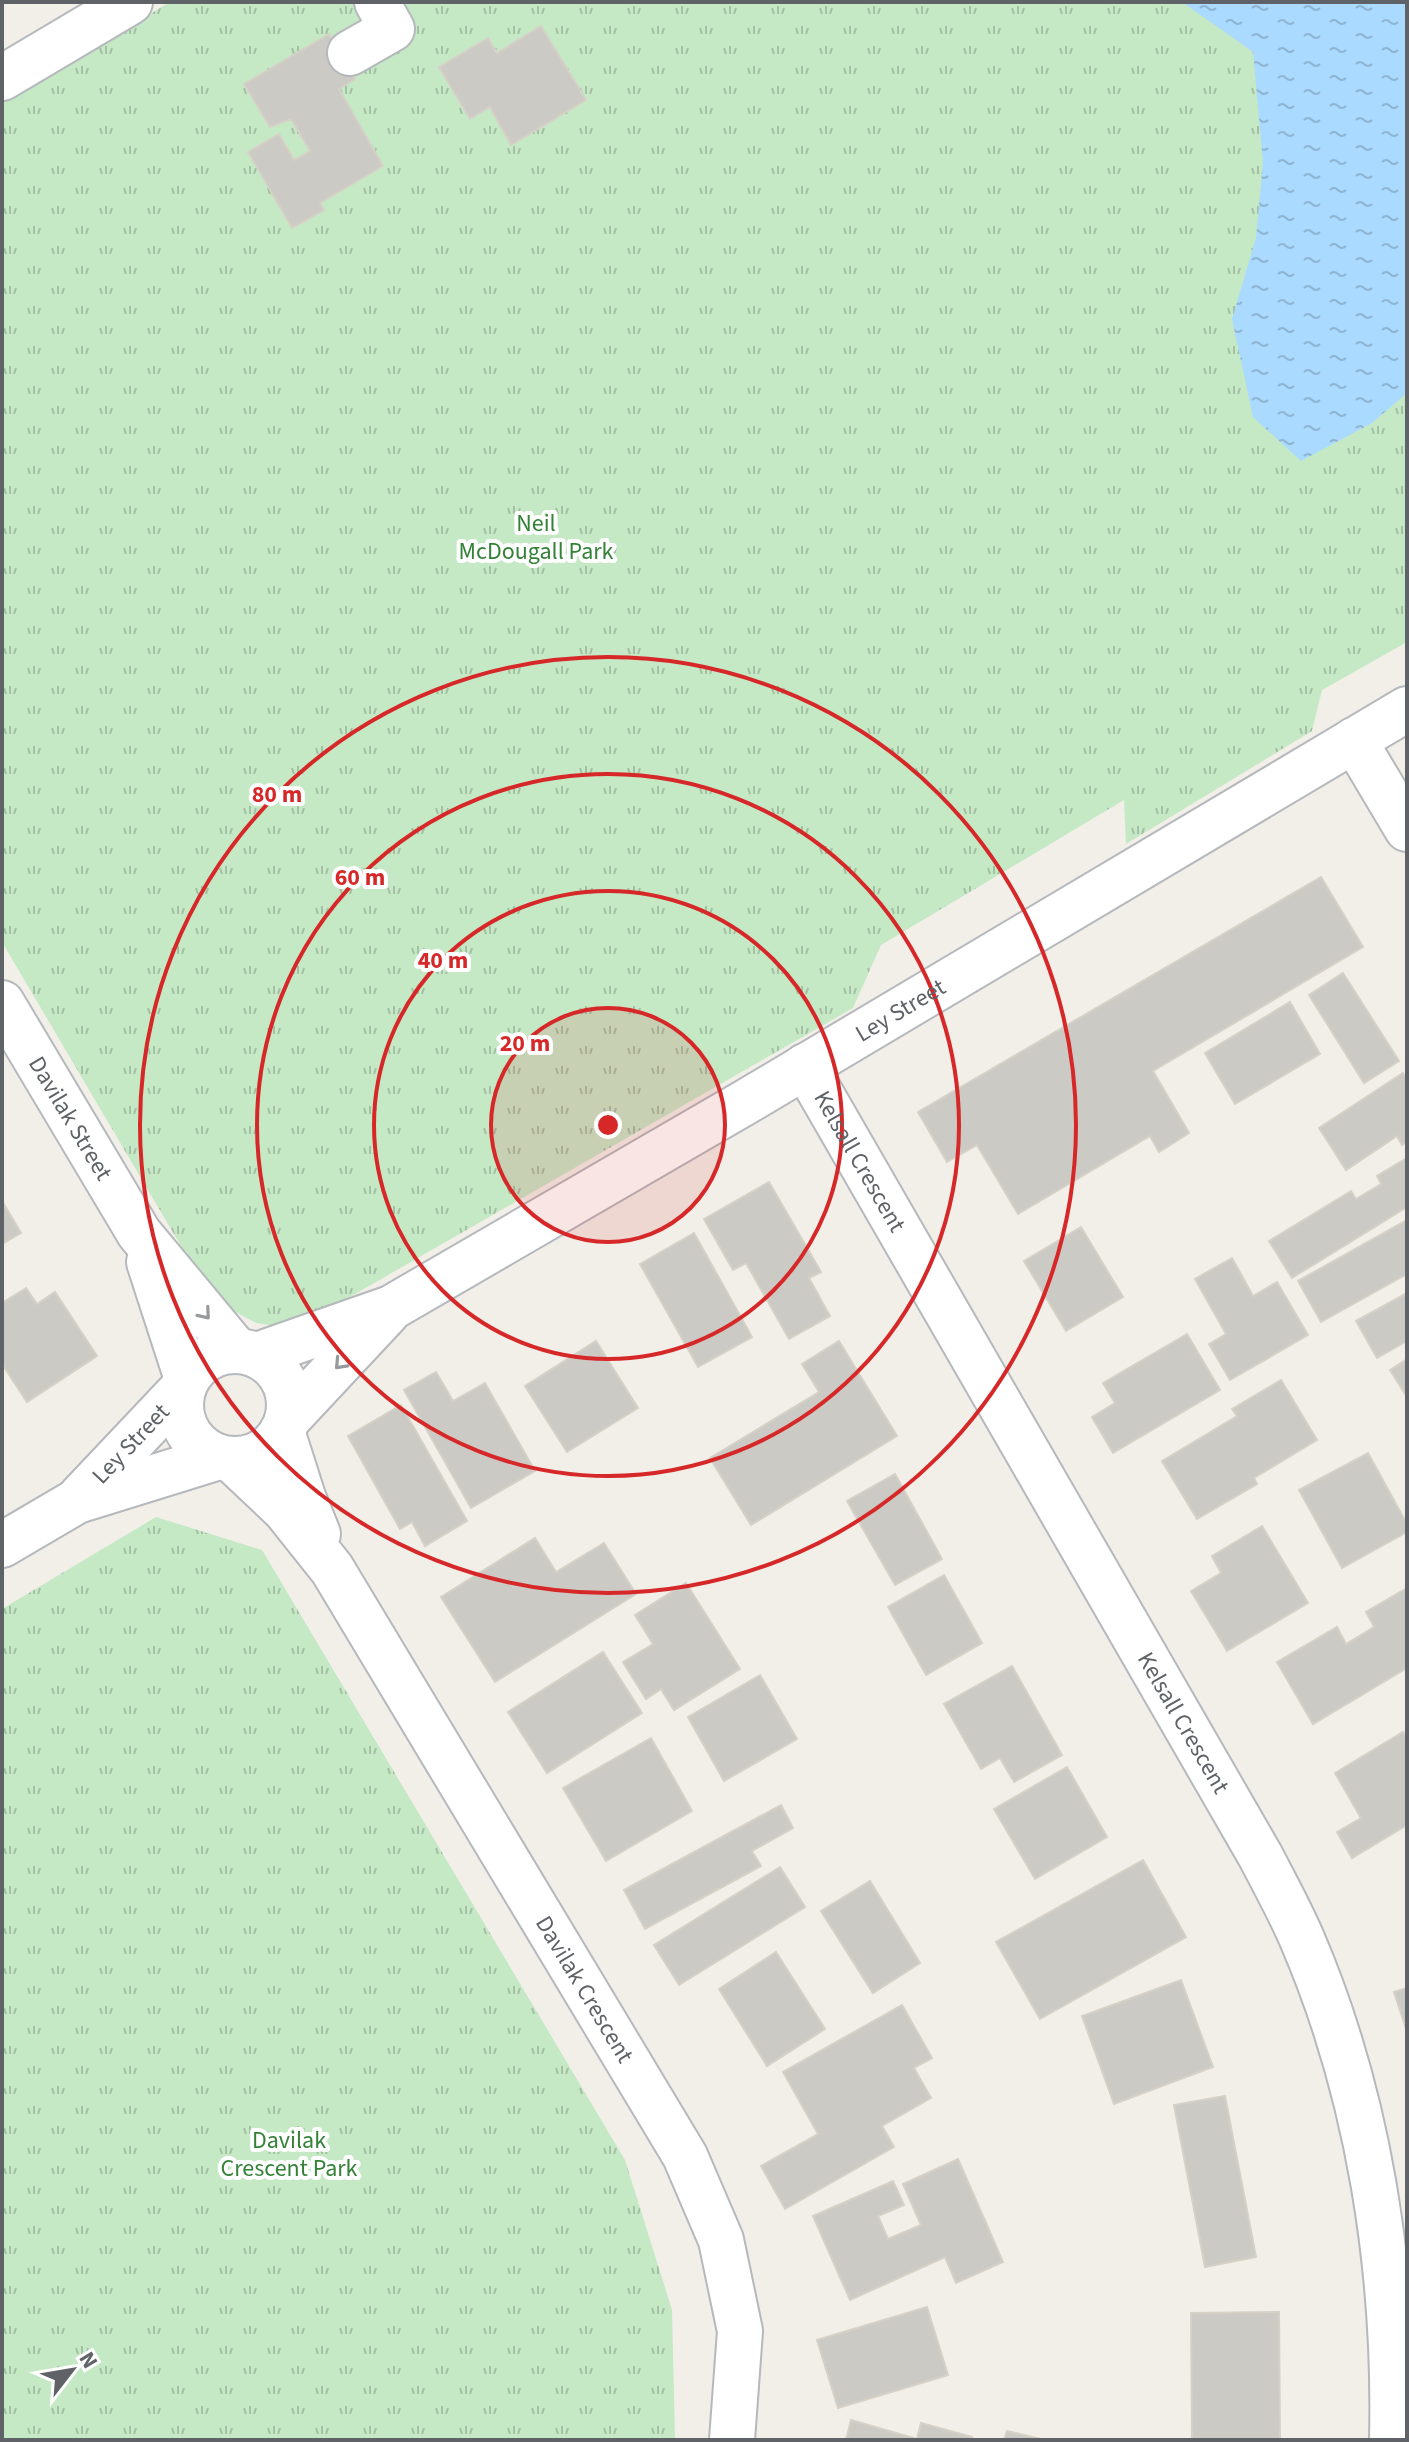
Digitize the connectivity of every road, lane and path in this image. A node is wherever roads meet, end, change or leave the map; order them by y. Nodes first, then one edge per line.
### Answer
1 (130, 2) edge
2 (377, 2) edge
3 (350, 53) dead end
4 (2, 78) edge
5 (1407, 709) edge
6 (1354, 740) junction
7 (1407, 829) edge
8 (2, 1003) edge
9 (805, 1066) junction
10 (139, 1233) junction
11 (391, 1308) junction
12 (247, 1353) junction
13 (185, 1383) junction
14 (285, 1425) junction
15 (225, 1458) junction
16 (77, 1501) junction
17 (2, 1545) edge
18 (332, 1569) junction
19 (732, 2440) edge
20 (1392, 2440) edge

1 - 4 street
2 - 3 street
5 - 6 street, Ley Street
6 - 7 street
6 - 9 street, Ley Street
8 - 10 street, Davilak Street
9 - 11 street, Ley Street
9 - 20 street, Kelsall Crescent
10 -> 12 street, Davilak Street
10 - 13 street, Davilak Street
11 - 12 street, Ley Street
11 -> 14 street, Ley Street
12 - 13 street, Ley Street
12 - 14 street
13 - 15 street, Ley Street
13 - 16 street, Ley Street
14 - 15 street, Ley Street
14 - 18 street, Davilak Crescent
15 - 16 street, Ley Street
15 - 18 street, Davilak Crescent
16 - 17 street, Ley Street
18 - 19 street, Davilak Crescent

